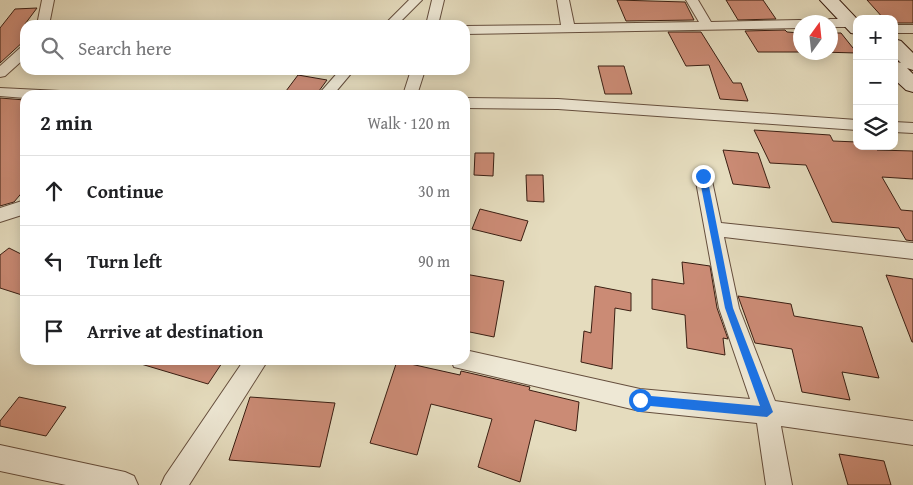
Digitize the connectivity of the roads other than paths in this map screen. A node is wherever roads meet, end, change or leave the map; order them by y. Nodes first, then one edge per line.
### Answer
1 (48, 0) edge
2 (416, 0) edge
3 (438, 0) edge
4 (564, 0) edge
5 (692, 0) edge
6 (829, 0) edge
7 (849, 0) edge
8 (856, 15) edge
9 (853, 18) edge
10 (44, 20) edge
11 (395, 20) edge
12 (433, 20) edge
13 (838, 23) edge
14 (853, 23) edge
15 (793, 24) edge
16 (707, 26) junction
17 (568, 28) junction
18 (898, 29) edge
19 (913, 29) edge
20 (470, 30) edge
21 (898, 49) edge
22 (20, 55) edge
23 (913, 64) edge
24 (898, 71) edge
25 (0, 72) edge
26 (343, 75) edge
27 (416, 75) edge
28 (913, 86) edge
29 (329, 90) edge
30 (412, 90) edge
31 (0, 92) edge
32 (20, 93) edge
33 (470, 103) edge
34 (853, 125) edge
35 (898, 127) edge
36 (913, 128) edge
37 (703, 176) dead end
38 (20, 209) edge
39 (0, 215) edge
40 (715, 229) junction
41 (913, 251) edge
42 (470, 362) edge
43 (254, 365) edge
44 (767, 412) junction
45 (913, 434) edge
46 (0, 458) edge
47 (125, 485) edge
48 (174, 485) edge
49 (779, 485) edge

1 - 10 street
2 - 11 street
3 - 12 street
4 - 17 street
5 - 16 street
6 - 9 main road
7 - 8 main road
13 - 14 street
15 - 16 street
16 - 17 street
17 - 20 street
18 - 19 street
21 - 23 main road
22 - 25 street
24 - 28 main road
26 - 29 street
27 - 30 street
31 - 32 street
33 - 34 street
35 - 36 street
37 - 40 street
38 - 39 street
40 - 41 street
40 - 44 street
42 - 44 street
43 - 48 street
44 - 45 street
44 - 49 street
46 - 47 street

